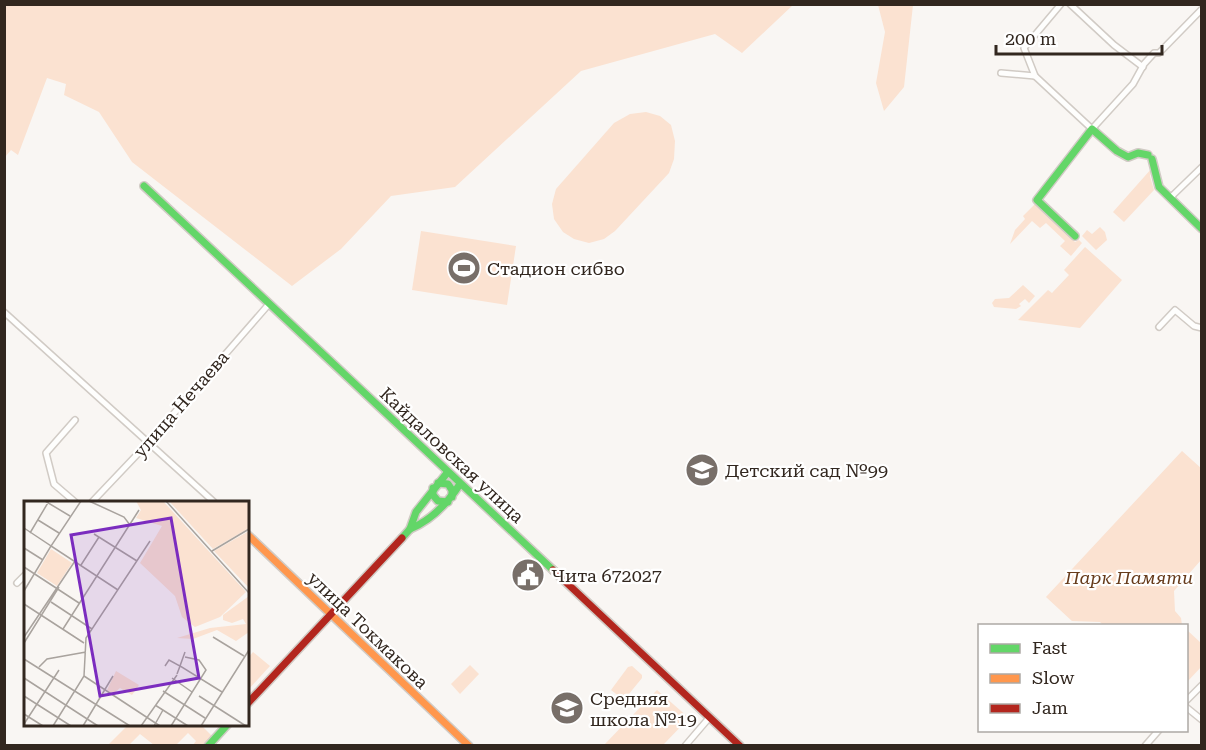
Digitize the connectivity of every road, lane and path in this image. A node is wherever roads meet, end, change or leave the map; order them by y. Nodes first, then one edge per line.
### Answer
1 (1061, 4) edge
2 (1070, 4) edge
3 (1202, 9) edge
4 (1143, 67) junction
5 (1001, 73) dead end
6 (1035, 76) junction
7 (1092, 129) junction
8 (1202, 166) edge
9 (144, 186) dead end
10 (1170, 198) junction
11 (1202, 229) edge
12 (1075, 236) dead end
13 (269, 304) junction
14 (5, 313) edge
15 (1159, 327) dead end
16 (1202, 328) edge
17 (75, 420) dead end
18 (149, 442) junction
19 (447, 472) junction
20 (460, 484) junction
21 (436, 486) junction
22 (450, 499) junction
23 (74, 501) edge
24 (93, 501) edge
25 (213, 501) edge
26 (410, 529) junction
27 (249, 536) edge
28 (24, 576) edge
29 (17, 583) dead end
30 (331, 614) junction
31 (1202, 685) edge
32 (1188, 699) edge
33 (249, 702) edge
34 (1188, 709) edge
35 (709, 718) junction
36 (1202, 720) edge
37 (226, 726) edge
38 (1157, 732) edge
39 (208, 746) edge
40 (469, 746) edge
41 (685, 746) edge
42 (740, 746) edge
43 (1144, 746) edge

1 - 6 street
2 - 4 street
3 - 4 street
4 - 7 street
5 - 6 street
6 - 7 street
7 - 10 street
7 - 12 street
8 - 10 street
9 - 13 street, Кайдаловская улица
10 - 11 street
13 - 18 street, улица Нечаева
13 - 19 street, Кайдаловская улица
14 - 18 street
15 - 16 street
17 - 23 street
18 - 24 street, улица Нечаева
18 - 25 street
19 - 20 street, Кайдаловская улица
19 - 21 street
20 - 22 street
20 - 35 street, Кайдаловская улица
21 - 22 street
21 - 22 street
21 - 26 street
22 - 26 street
26 - 30 street
27 - 30 street, улица Токмакова
28 - 29 street
30 - 33 street
30 - 40 street, улица Токмакова
31 - 32 street
34 - 36 street
35 - 41 street
35 - 42 street, Кайдаловская улица
37 - 39 street
38 - 43 street

